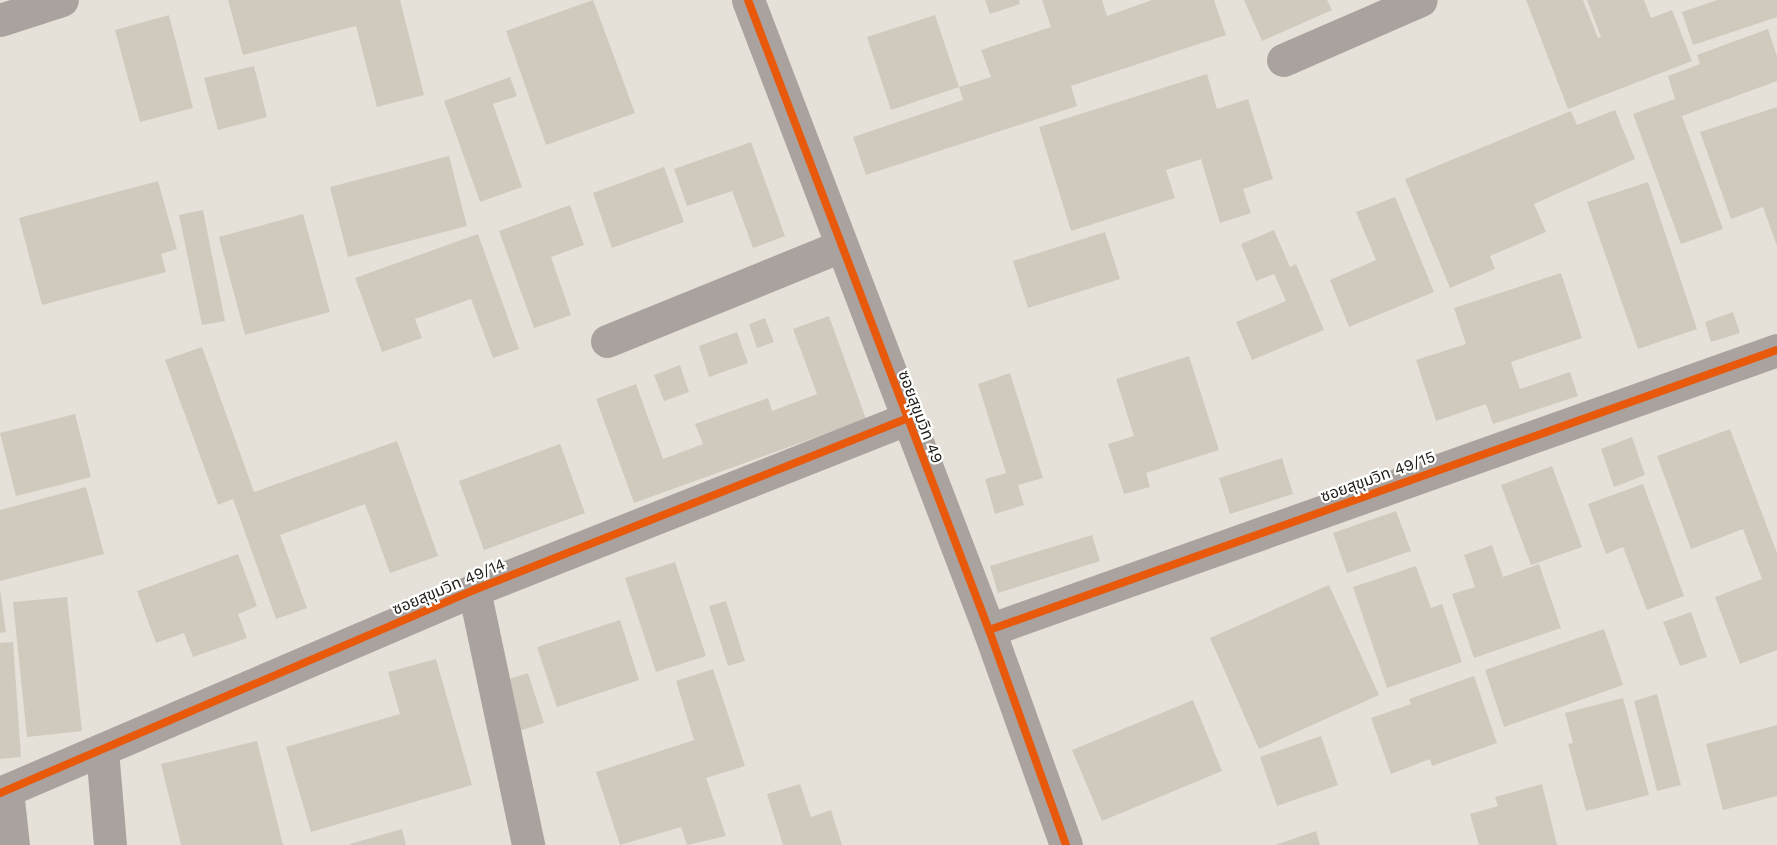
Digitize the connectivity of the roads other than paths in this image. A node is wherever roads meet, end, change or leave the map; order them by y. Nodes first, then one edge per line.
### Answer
1 (62, 0) edge
2 (748, 0) edge
3 (1421, 0) edge
4 (0, 20) edge
5 (1283, 60) dead end
6 (841, 246) junction
7 (607, 341) dead end
8 (1777, 350) edge
9 (906, 419) junction
10 (474, 590) junction
11 (989, 630) junction
12 (102, 750) junction
13 (3, 792) edge
14 (13, 845) edge
15 (110, 845) edge
16 (528, 845) edge
17 (1066, 845) edge

1 - 4 street
2 - 6 street, ซอยสุขุมวิท 49
3 - 5 street
6 - 7 street
6 - 9 street, ซอยสุขุมวิท 49
8 - 11 street, ซอยสุขุมวิท 49/15
9 - 10 street, ซอยสุขุมวิท 49/14
9 - 11 street, ซอยสุขุมวิท 49
10 - 12 street, ซอยสุขุมวิท 49/14
10 - 16 street
11 - 17 street, ซอยสุขุมวิท 49
12 - 13 street, ซอยสุขุมวิท 49/14
12 - 15 street
13 - 14 street

